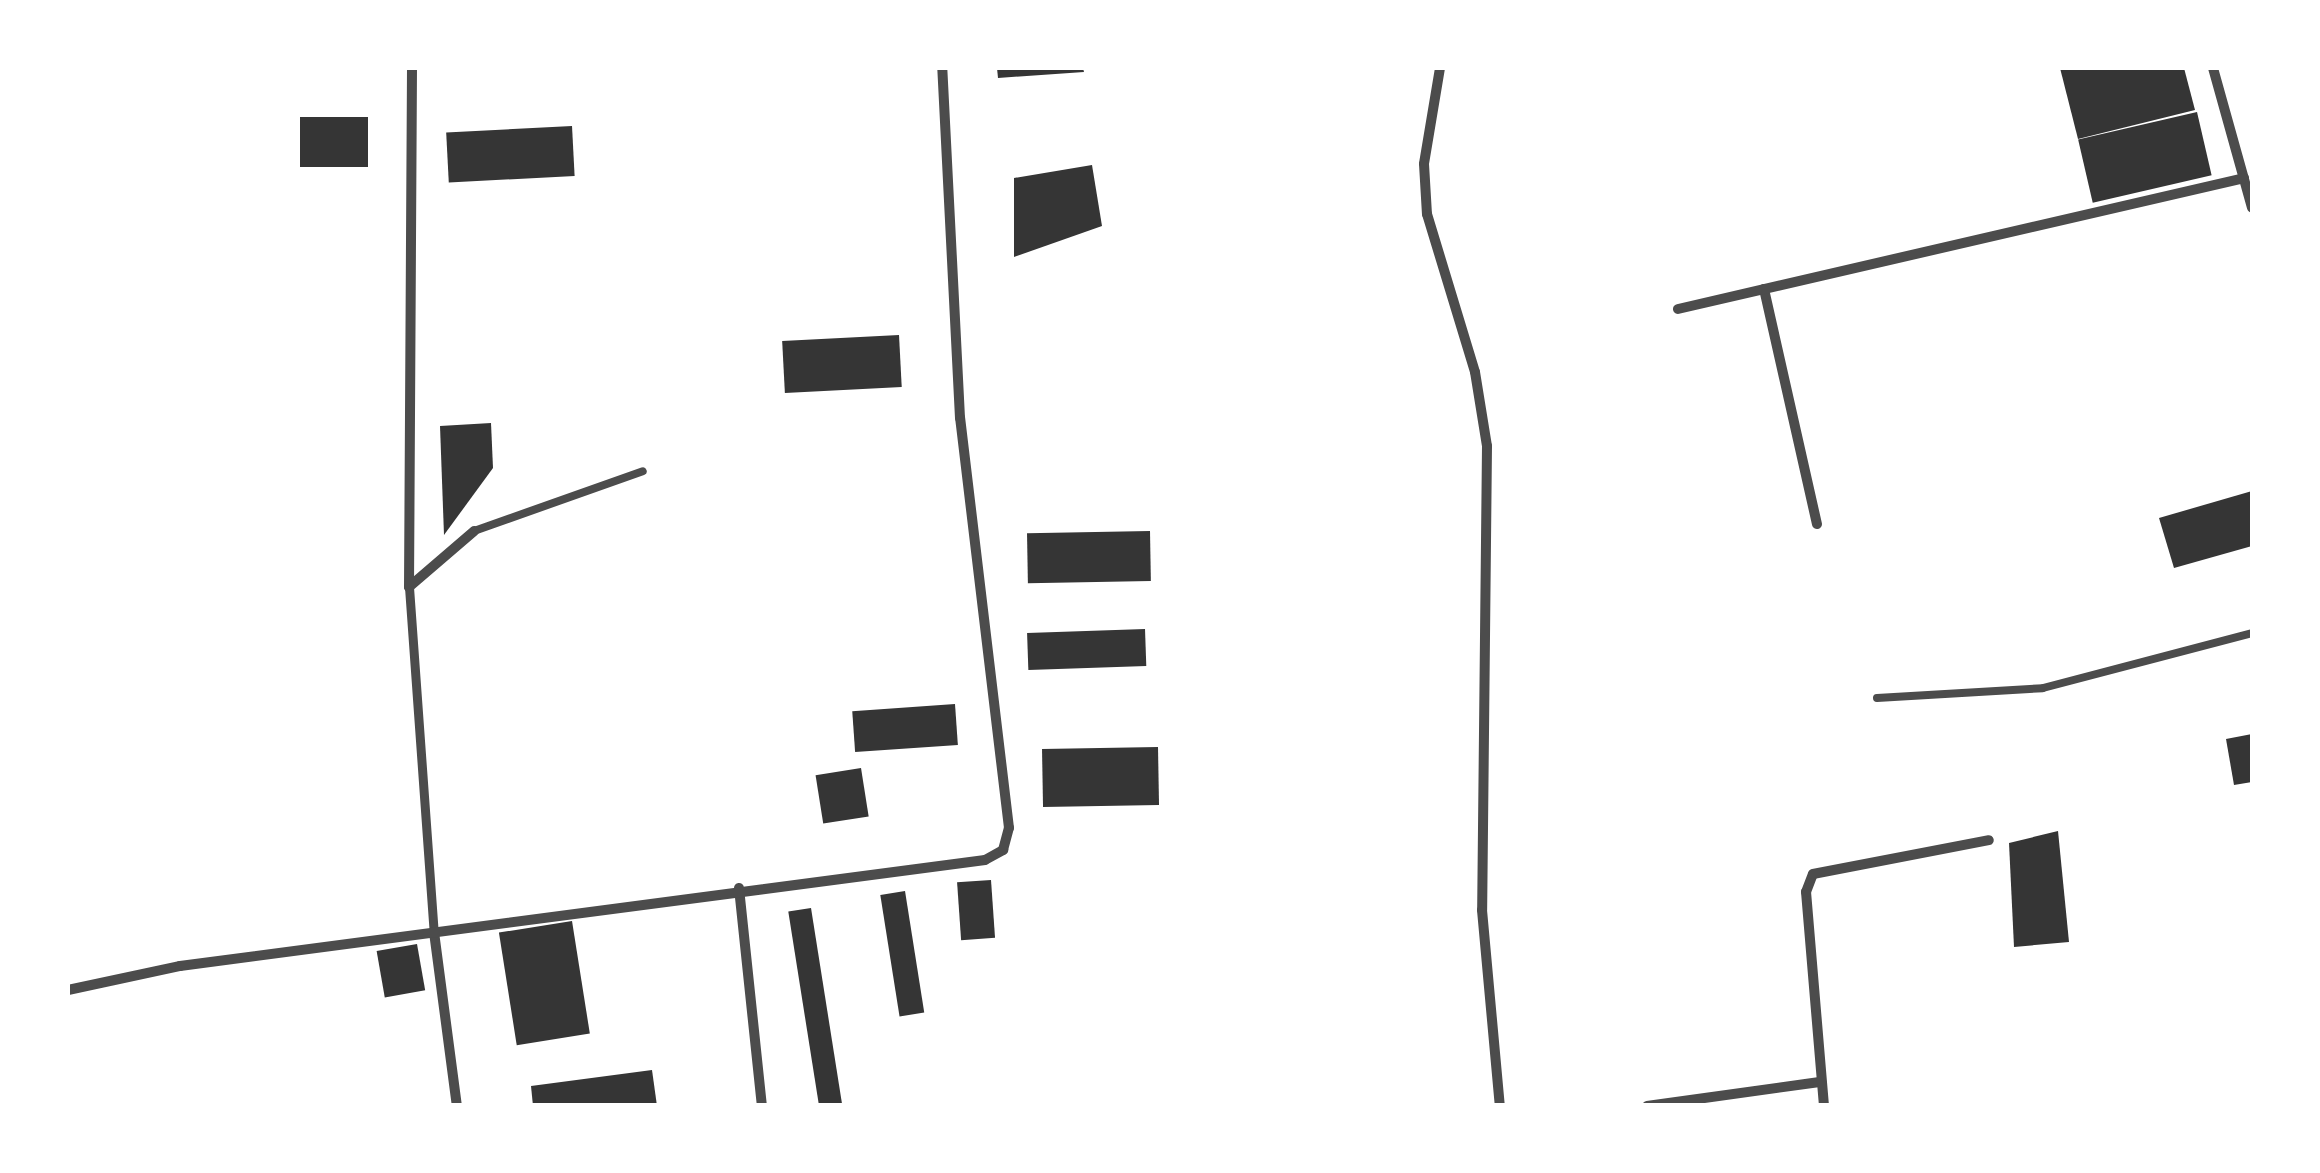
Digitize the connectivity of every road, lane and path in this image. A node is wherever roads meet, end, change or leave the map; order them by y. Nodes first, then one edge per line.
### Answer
1 (412, 68) edge
2 (942, 68) edge
3 (1440, 68) edge
4 (2213, 68) edge
5 (2244, 178) junction
6 (2252, 208) edge
7 (1764, 289) junction
8 (1678, 309) dead end
9 (643, 471) dead end
10 (1818, 524) dead end
11 (474, 532) joint
12 (409, 587) junction
13 (2252, 633) edge
14 (1877, 698) dead end
15 (1990, 840) dead end
16 (738, 888) junction
17 (434, 932) junction
18 (68, 990) edge
19 (1820, 1082) junction
20 (457, 1106) edge
21 (762, 1106) edge
22 (1500, 1106) edge
23 (1647, 1106) edge
24 (1824, 1106) edge

1 - 12 street
2 - 16 street
3 - 22 street
4 - 5 street
5 - 6 street
5 - 7 street
7 - 8 street
7 - 10 street
9 - 11 lane
11 - 12 street
12 - 17 street
13 - 14 lane
15 - 19 street
16 - 17 street
16 - 21 street
17 - 18 street
17 - 20 street
19 - 23 street
19 - 24 street

